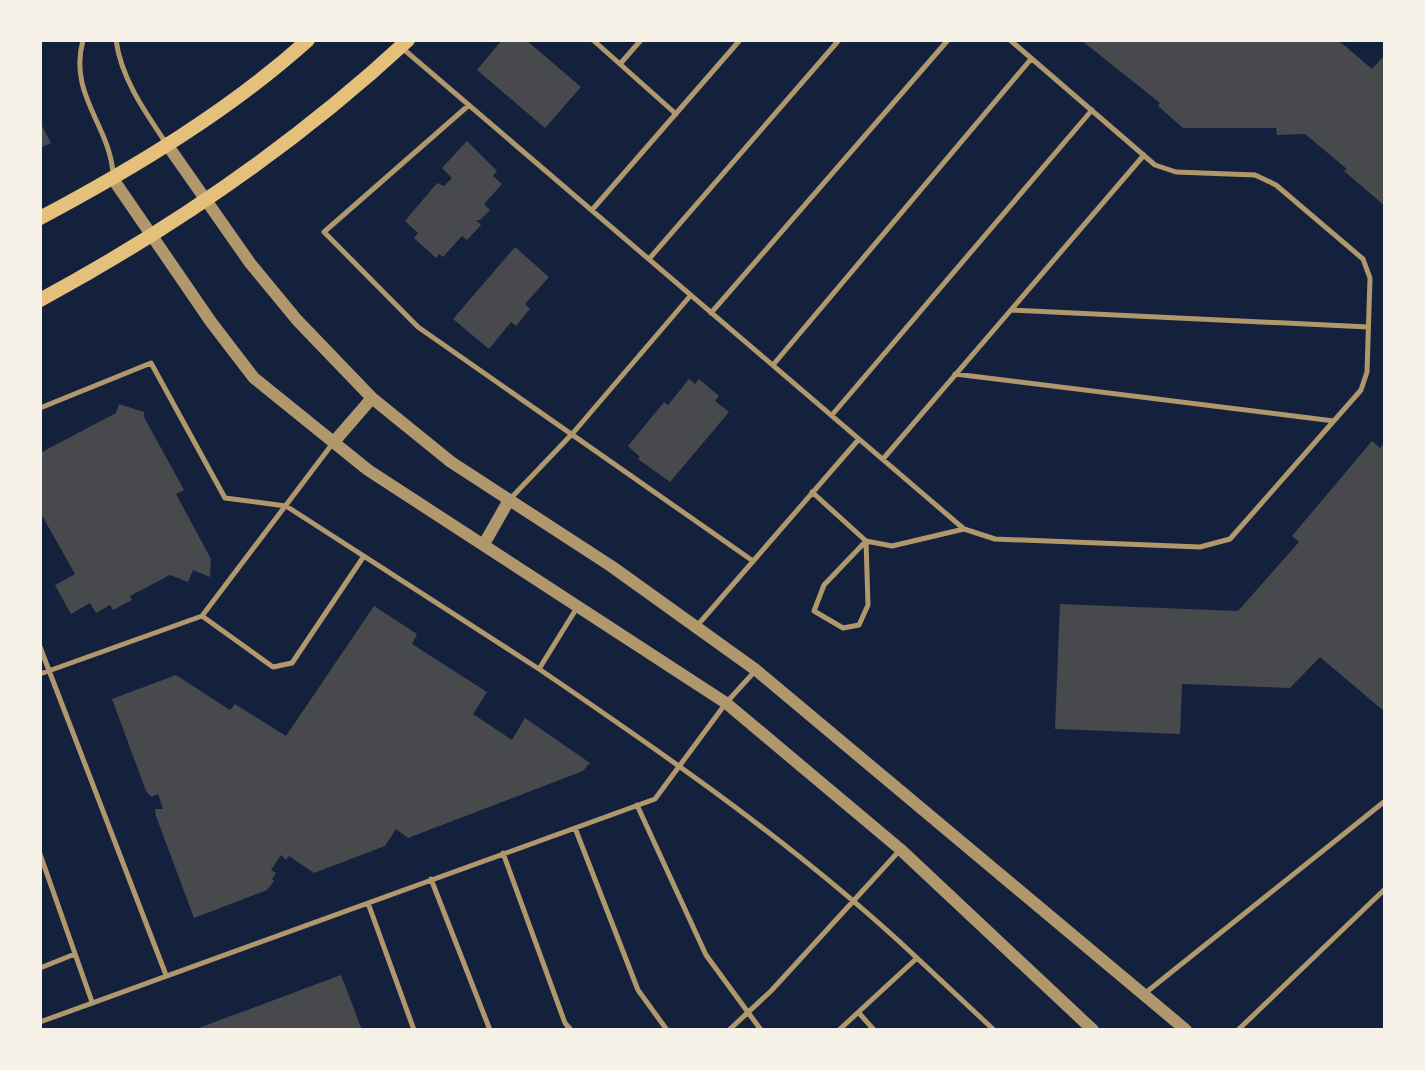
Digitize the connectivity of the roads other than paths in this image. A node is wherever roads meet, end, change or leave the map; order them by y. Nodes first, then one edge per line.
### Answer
1 (83, 40) edge
2 (116, 40) edge
3 (308, 40) edge
4 (593, 40) edge
5 (641, 40) edge
6 (740, 40) edge
7 (839, 40) edge
8 (948, 40) edge
9 (1010, 40) edge
10 (405, 44) edge
11 (1031, 59) junction
12 (620, 64) junction
13 (469, 105) junction
14 (1092, 110) junction
15 (676, 114) junction
16 (166, 144) junction
17 (1144, 155) junction
18 (113, 179) junction
19 (207, 199) junction
20 (592, 210) junction
21 (40, 218) edge
22 (151, 236) junction
23 (649, 259) junction
24 (691, 295) junction
25 (40, 300) edge
26 (1011, 310) junction
27 (712, 313) junction
28 (1368, 327) junction
29 (773, 365) junction
30 (955, 374) junction
31 (372, 398) junction
32 (40, 408) edge
33 (832, 415) junction
34 (1334, 421) junction
35 (573, 433) junction
36 (859, 439) junction
37 (334, 443) junction
38 (883, 459) junction
39 (812, 492) junction
40 (509, 500) junction
41 (286, 506) junction
42 (964, 528) junction
43 (866, 541) junction
44 (484, 544) junction
45 (364, 556) junction
46 (753, 561) junction
47 (578, 606) junction
48 (202, 616) junction
49 (696, 627) junction
50 (40, 647) edge
51 (539, 669) junction
52 (756, 670) junction
53 (50, 671) junction
54 (40, 674) edge
55 (726, 703) junction
56 (680, 765) junction
57 (1385, 801) edge
58 (637, 805) junction
59 (575, 828) junction
60 (901, 849) junction
61 (503, 853) junction
62 (40, 854) edge
63 (431, 880) junction
64 (1385, 889) edge
65 (854, 899) junction
66 (368, 903) junction
67 (75, 954) junction
68 (917, 958) junction
69 (40, 968) edge
70 (166, 975) junction
71 (1144, 994) junction
72 (93, 1002) junction
73 (859, 1013) junction
74 (747, 1014) junction
75 (40, 1022) edge
76 (414, 1030) edge
77 (490, 1030) edge
78 (571, 1030) edge
79 (667, 1030) edge
80 (729, 1030) edge
81 (761, 1030) edge
82 (839, 1030) edge
83 (874, 1030) edge
84 (994, 1030) edge
85 (1093, 1030) edge
86 (1186, 1030) edge
87 (1238, 1030) edge

1 - 18 lane
2 - 16 lane
3 - 16 main road
4 - 12 lane
5 - 12 lane
6 - 15 lane
7 - 23 lane
8 - 27 lane
9 - 11 lane
10 - 13 lane
10 - 19 main road
11 - 14 lane
11 - 29 lane
12 - 15 lane
13 - 20 lane
13 - 35 lane
14 - 17 lane
14 - 33 lane
15 - 20 lane
16 - 18 main road
16 - 19 street
17 - 26 lane
17 - 28 lane
18 - 21 main road
18 - 22 street
19 - 22 main road
19 - 31 street
20 - 23 lane
22 - 25 main road
22 - 37 street
23 - 24 lane
24 - 27 lane
24 - 35 lane
26 - 28 lane
26 - 30 lane
27 - 29 lane
28 - 34 lane
29 - 33 lane
30 - 34 lane
30 - 38 lane
31 - 37 street
31 - 40 street
32 - 41 lane
33 - 36 lane
34 - 42 lane
35 - 40 lane
35 - 46 lane
36 - 38 lane
36 - 39 lane
37 - 41 lane
37 - 44 street
38 - 42 lane
39 - 43 lane
39 - 46 lane
40 - 44 street
40 - 49 street
41 - 45 lane
41 - 48 lane
42 - 43 lane
43 - 43 lane
44 - 47 street
45 - 48 lane
45 - 51 lane
46 - 49 lane
47 - 51 lane
47 - 55 street
48 - 53 lane
49 - 52 street
50 - 53 lane
51 - 56 lane
52 - 55 lane
52 - 71 street
53 - 54 lane
53 - 70 lane
55 - 56 lane
55 - 60 street
56 - 58 lane
56 - 65 lane
57 - 71 lane
58 - 59 lane
58 - 74 lane
59 - 61 lane
59 - 79 lane
60 - 65 lane
60 - 85 street
61 - 63 lane
61 - 78 lane
62 - 67 lane
63 - 66 lane
63 - 77 lane
64 - 87 lane
65 - 68 lane
65 - 74 lane
66 - 70 lane
66 - 76 lane
67 - 69 lane
67 - 72 lane
68 - 73 lane
68 - 84 lane
70 - 72 lane
71 - 86 street
72 - 75 lane
73 - 82 lane
73 - 83 lane
74 - 80 lane
74 - 81 lane

